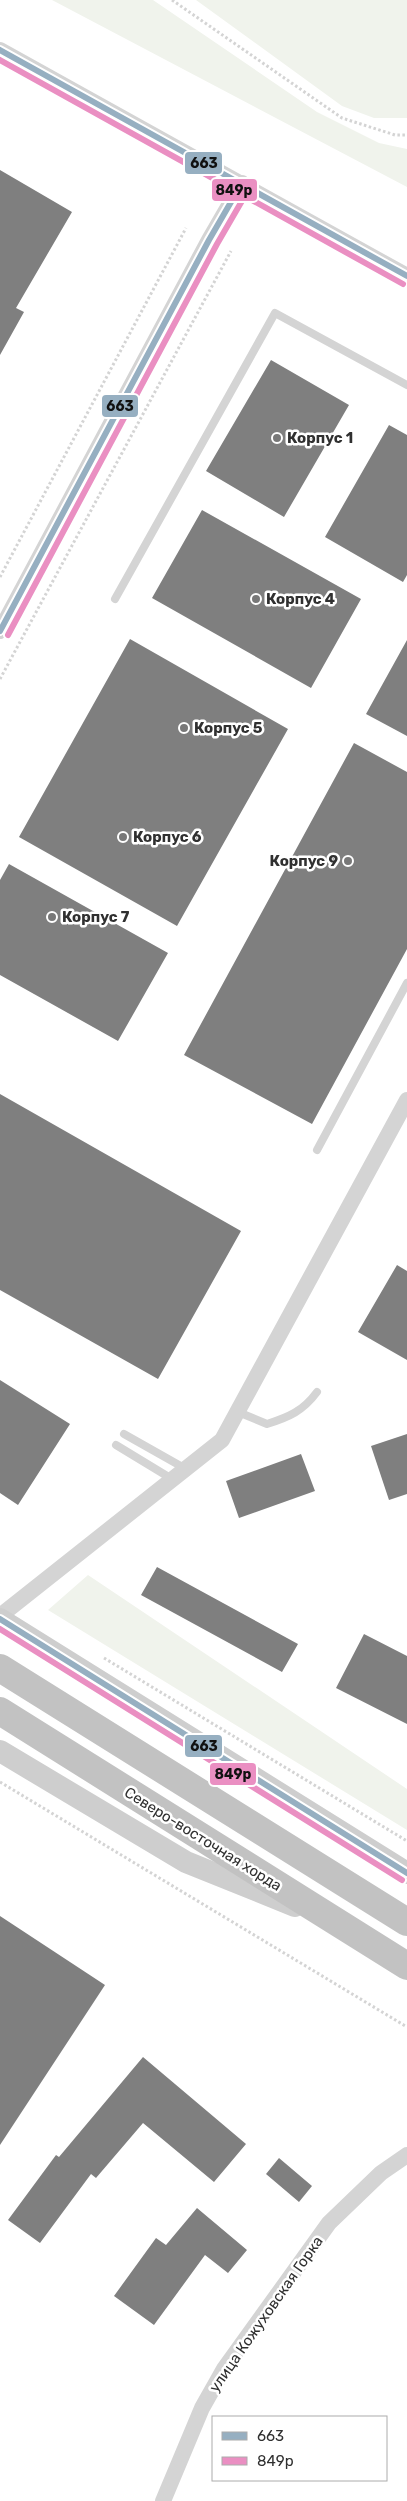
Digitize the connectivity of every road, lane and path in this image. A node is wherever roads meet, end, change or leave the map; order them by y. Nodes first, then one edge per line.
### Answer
1 (172, 0) edge
2 (0, 50) edge
3 (407, 135) edge
4 (242, 183) junction
5 (186, 228) dead end
6 (231, 251) dead end
7 (407, 276) edge
8 (407, 385) edge
9 (0, 577) edge
10 (115, 599) dead end
11 (0, 631) edge
12 (0, 679) edge
13 (407, 983) edge
14 (407, 1100) edge
15 (317, 1150) dead end
16 (316, 1392) dead end
17 (238, 1412) junction
18 (124, 1434) dead end
19 (116, 1445) dead end
20 (186, 1468) junction
21 (173, 1479) junction
22 (0, 1618) edge
23 (97, 1654) dead end
24 (0, 1668) edge
25 (0, 1711) edge
26 (0, 1751) edge
27 (0, 1782) edge
28 (407, 1841) edge
29 (374, 1853) junction
30 (407, 1873) edge
31 (407, 1879) edge
32 (407, 1922) edge
33 (336, 1923) junction
34 (407, 1966) edge
35 (407, 2027) edge
36 (407, 2155) edge
37 (163, 2501) edge

1 - 3 path
2 - 4 street
4 - 7 street
4 - 11 street
5 - 9 path
6 - 12 path
8 - 10 lane
13 - 15 lane
14 - 17 street
16 - 17 lane
17 - 20 street
18 - 20 lane
19 - 21 lane
20 - 21 street
21 - 22 street
22 - 29 street
23 - 28 path
24 - 32 highway
25 - 33 highway, Северо-восточная хорда
26 - 33 street
27 - 35 path
29 - 30 street
29 - 31 street
33 - 34 highway, Северо-восточная хорда
36 - 37 street, улица Кожуховская Горка

